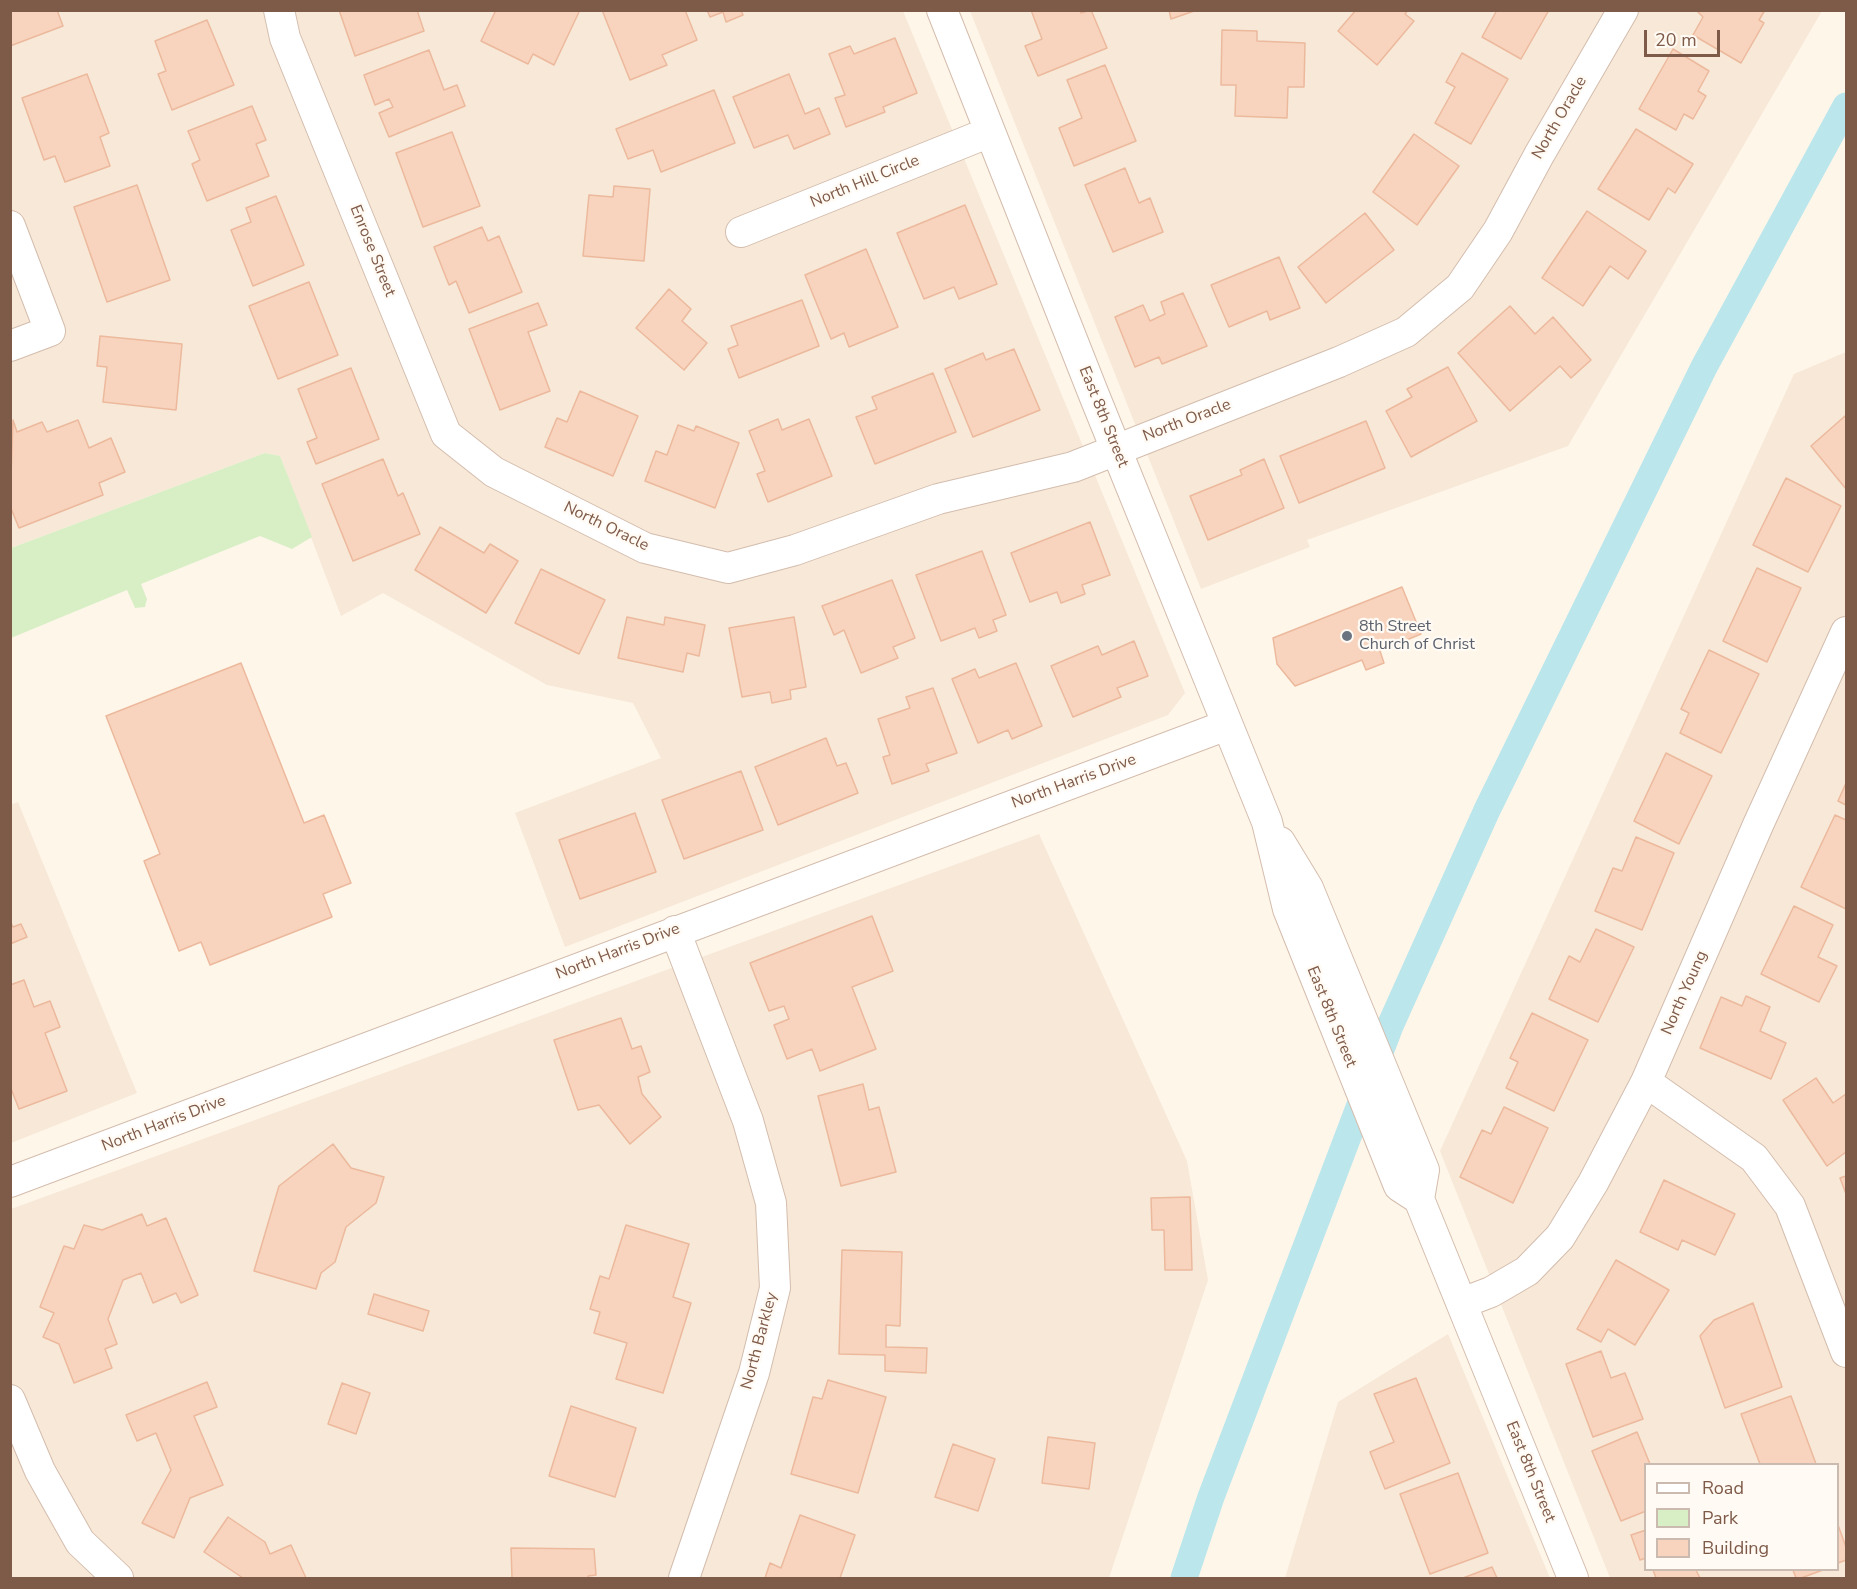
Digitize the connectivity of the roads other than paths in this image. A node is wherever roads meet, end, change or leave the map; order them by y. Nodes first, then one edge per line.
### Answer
1 (279, 10) edge
2 (942, 10) edge
3 (1623, 10) edge
4 (990, 132) junction
5 (10, 226) edge
6 (741, 232) dead end
7 (10, 346) edge
8 (1115, 449) junction
9 (494, 472) joint
10 (1846, 632) edge
11 (1227, 725) junction
12 (1268, 822) junction
13 (675, 931) junction
14 (1646, 1082) junction
15 (10, 1182) edge
16 (1419, 1199) junction
17 (1462, 1304) junction
18 (1846, 1352) edge
19 (10, 1400) edge
20 (118, 1578) edge
21 (684, 1578) edge
22 (1574, 1578) edge

1 - 9 street, Enrose Street
2 - 4 street, East 8th Street
3 - 8 street, North Oracle
4 - 6 street, North Hill Circle
4 - 8 street, East 8th Street
5 - 7 street
8 - 9 street, North Oracle
8 - 11 street, East 8th Street
10 - 14 street, North Young
11 - 12 street, East 8th Street
11 - 13 street, North Harris Drive
12 - 16 street, East 8th Street
12 - 16 street, East 8th Street
13 - 15 street, North Harris Drive
13 - 21 street, North Barkley
14 - 17 street, North Young
14 - 18 street
16 - 17 street, East 8th Street
17 - 22 street, East 8th Street
19 - 20 street

